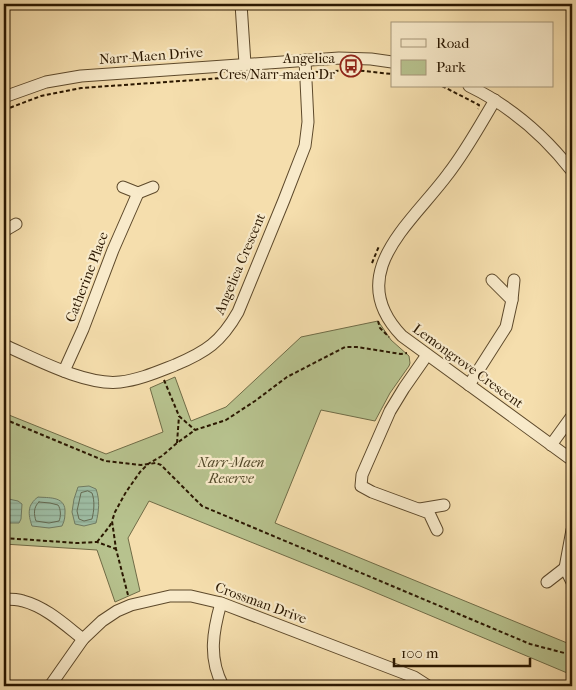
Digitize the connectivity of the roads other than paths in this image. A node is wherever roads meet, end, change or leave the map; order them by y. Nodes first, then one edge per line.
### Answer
1 (241, 4) edge
2 (305, 60) junction
3 (391, 62) edge
4 (245, 64) junction
5 (473, 88) edge
6 (4, 96) edge
7 (495, 100) junction
8 (572, 171) edge
9 (122, 187) dead end
10 (152, 187) dead end
11 (138, 193) junction
12 (16, 224) dead end
13 (4, 230) edge
14 (492, 280) dead end
15 (514, 280) dead end
16 (512, 300) junction
17 (4, 345) edge
18 (427, 355) junction
19 (64, 371) junction
20 (469, 385) junction
21 (572, 416) edge
22 (551, 445) junction
23 (572, 460) edge
24 (444, 505) dead end
25 (420, 509) junction
26 (436, 530) dead end
27 (572, 530) edge
28 (565, 568) junction
29 (547, 582) dead end
30 (572, 582) edge
31 (4, 599) edge
32 (221, 603) junction
33 (83, 639) junction
34 (50, 686) edge
35 (223, 686) edge
36 (428, 686) edge

1 - 4 street
2 - 3 street, Narr-Maen Drive
2 - 4 street, Narr-Maen Drive
2 - 19 street, Angelica Crescent
4 - 6 street, Narr-Maen Drive
5 - 7 street
7 - 8 street
7 - 18 street, Lemongrove Crescent
9 - 11 street
10 - 11 street
11 - 19 street, Catherine Place
12 - 13 street
14 - 16 street
15 - 16 street
16 - 20 street
17 - 19 street, Angelica Crescent
18 - 20 street, Lemongrove Crescent
18 - 25 street
20 - 22 street, Lemongrove Crescent
21 - 22 street
22 - 23 street, Lemongrove Crescent
24 - 25 street
25 - 26 street
27 - 28 street
28 - 29 street
28 - 30 street
31 - 33 street
32 - 33 street, Crossman Drive
32 - 35 street
32 - 36 street, Crossman Drive
33 - 34 street, Crossman Drive

